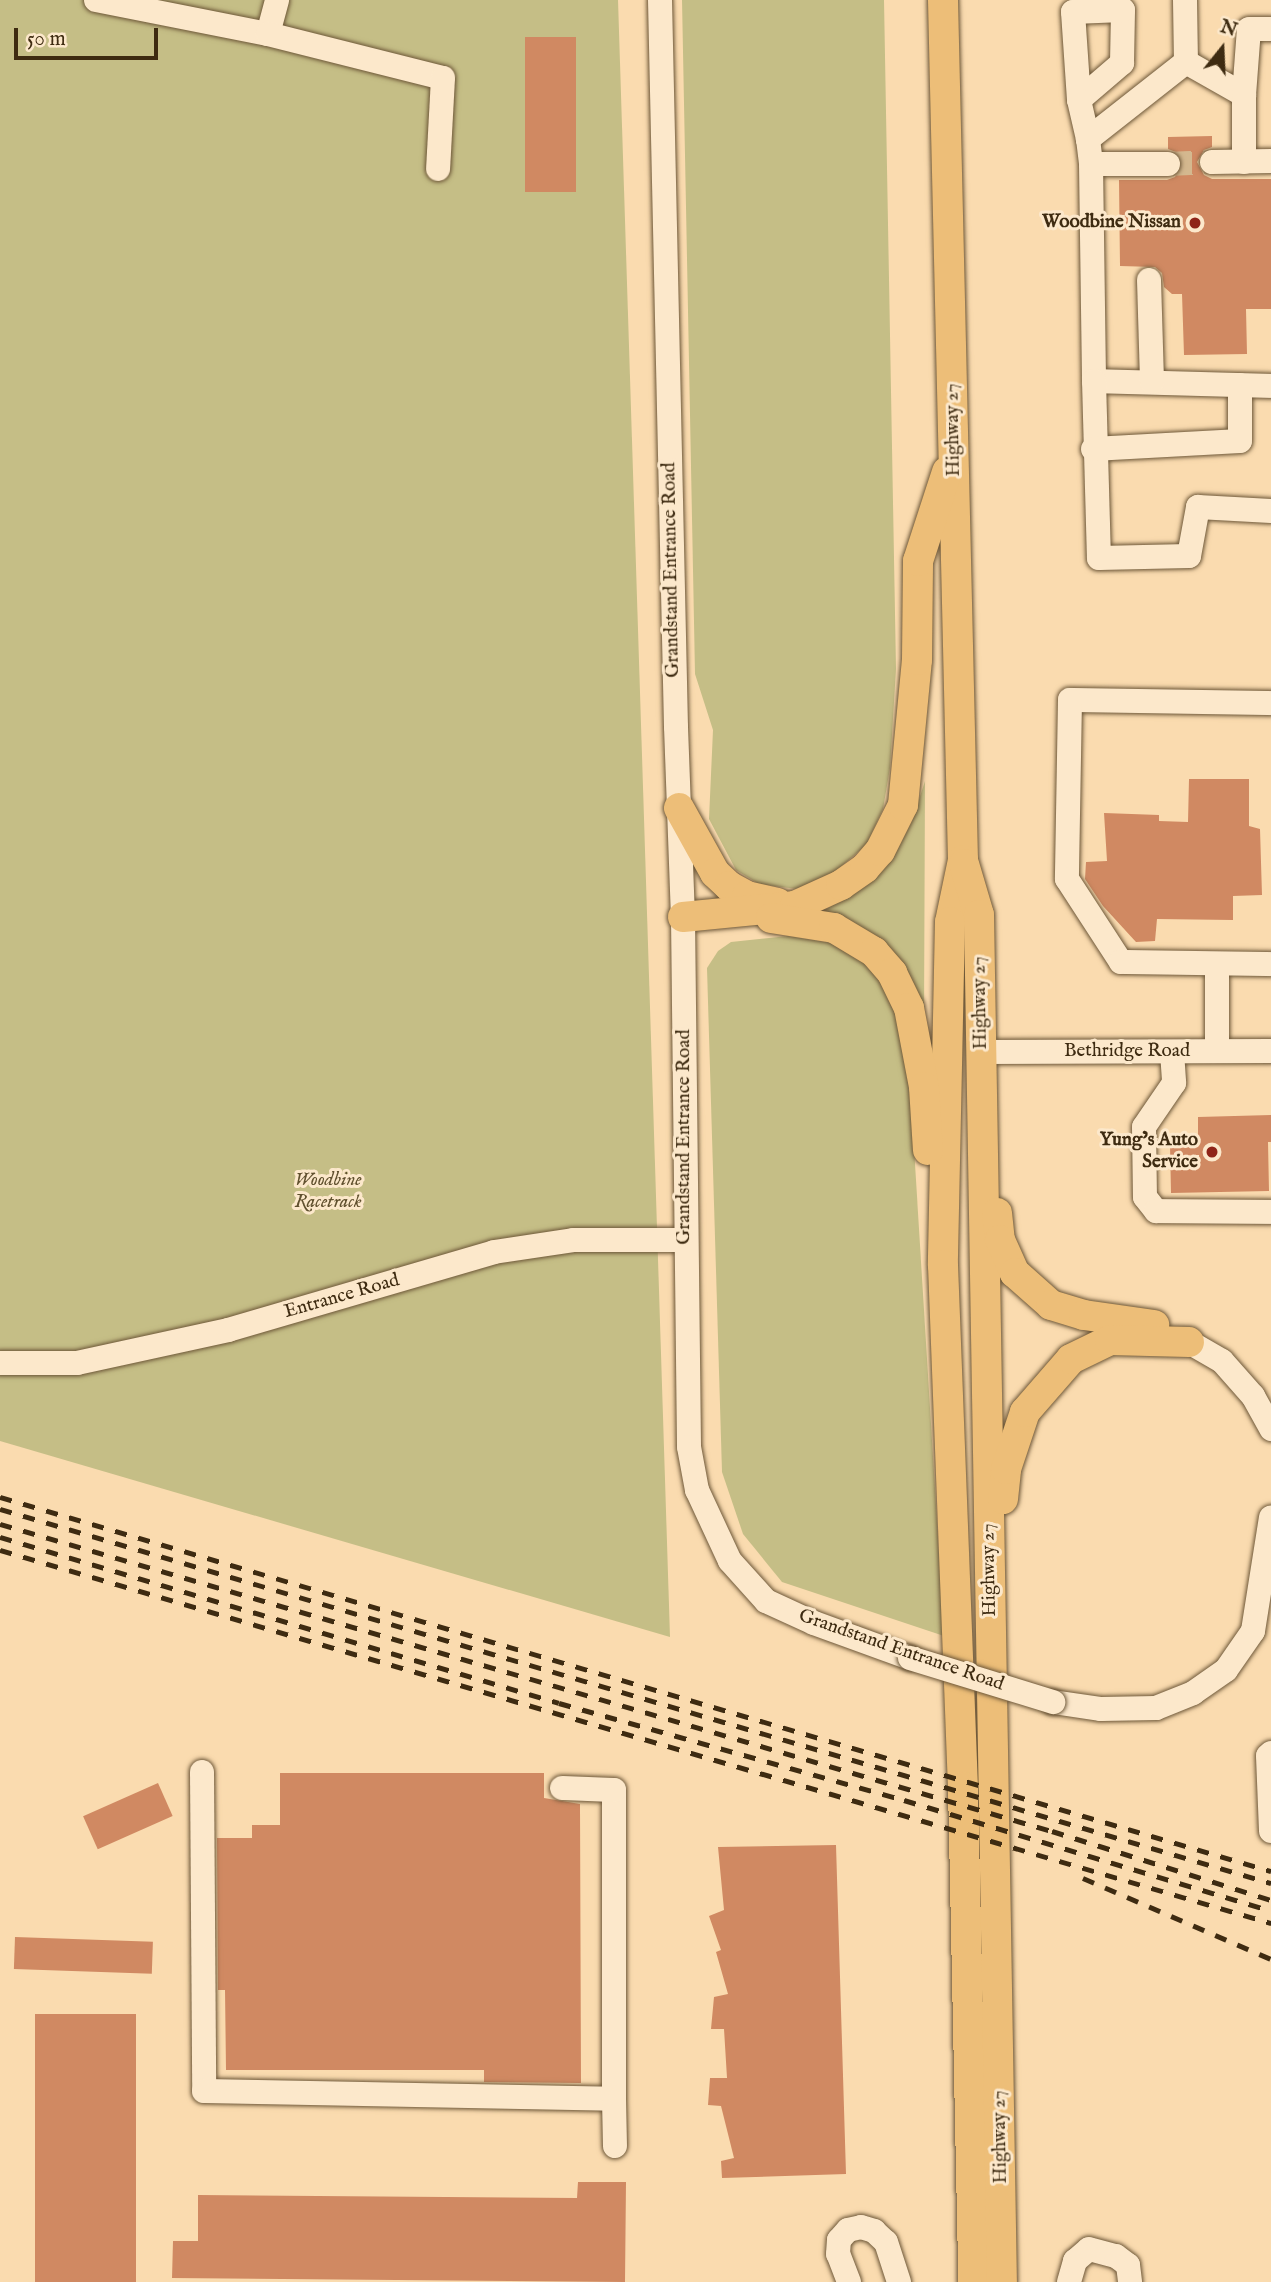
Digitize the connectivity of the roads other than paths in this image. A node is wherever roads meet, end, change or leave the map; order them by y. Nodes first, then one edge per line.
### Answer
1 (96, 0) edge
2 (277, 0) edge
3 (660, 0) edge
4 (943, 0) edge
5 (1185, 0) edge
6 (1271, 29) edge
7 (268, 34) junction
8 (1186, 62) junction
9 (1244, 95) junction
10 (1079, 100) dead end
11 (1088, 139) junction
12 (1212, 162) tunnel mouth
13 (1244, 162) junction
14 (1271, 162) edge
15 (1091, 164) junction
16 (1167, 164) tunnel mouth
17 (438, 169) dead end
18 (1149, 280) dead end
19 (1094, 381) junction
20 (1152, 382) junction
21 (1240, 385) junction
22 (1271, 386) edge
23 (955, 449) junction
24 (1093, 449) junction
25 (1271, 510) edge
26 (1271, 703) edge
27 (679, 808) junction
28 (963, 860) junction
29 (794, 906) junction
30 (755, 910) junction
31 (684, 917) junction
32 (1217, 964) junction
33 (1271, 964) edge
34 (1217, 1051) junction
35 (1271, 1051) edge
36 (982, 1052) junction
37 (1172, 1052) junction
38 (984, 1105) junction
39 (1271, 1212) edge
40 (685, 1240) junction
41 (943, 1265) junction
42 (1189, 1342) junction
43 (0, 1363) edge
44 (1271, 1429) edge
45 (1271, 1517) edge
46 (990, 1624) junction
47 (1271, 1753) edge
48 (202, 1772) dead end
49 (562, 1788) dead end
50 (1271, 1831) edge
51 (614, 2099) junction
52 (615, 2146) dead end
53 (849, 2282) edge
54 (899, 2282) edge
55 (973, 2282) edge
56 (1002, 2282) edge
57 (1069, 2282) edge
58 (1130, 2282) edge

1 - 7 street
2 - 7 street
3 - 27 street, Grandstand Entrance Road
4 - 23 main road, Highway 27
5 - 8 street
6 - 9 street
7 - 17 street
8 - 9 street
8 - 11 street
9 - 13 street
10 - 11 street
11 - 15 street
12 - 13 street
13 - 14 street
15 - 16 street
15 - 19 street
18 - 20 street
19 - 20 street
19 - 24 street
20 - 21 street
21 - 22 street
21 - 24 street
23 - 28 main road, Highway 27
23 - 29 main road
24 - 25 street
26 - 32 street
27 - 29 main road
27 - 31 street, Grandstand Entrance Road
28 - 36 main road, Highway 27
28 - 41 main road, Highway 27
29 - 30 main road
30 - 31 main road
30 - 41 main road
31 - 40 street, Grandstand Entrance Road
32 - 33 street
32 - 34 street
34 - 35 street, Bethridge Road
34 - 37 street, Bethridge Road
36 - 37 street, Bethridge Road
36 - 38 main road, Highway 27
37 - 39 street
38 - 42 main road
38 - 46 main road, Highway 27
40 - 43 street, Entrance Road
40 - 45 street, Grandstand Entrance Road, bridge
41 - 55 main road, Highway 27
42 - 44 street
42 - 46 main road
46 - 56 main road, Highway 27
47 - 50 street
48 - 51 street
49 - 51 street
51 - 52 street
53 - 54 street
57 - 58 street

